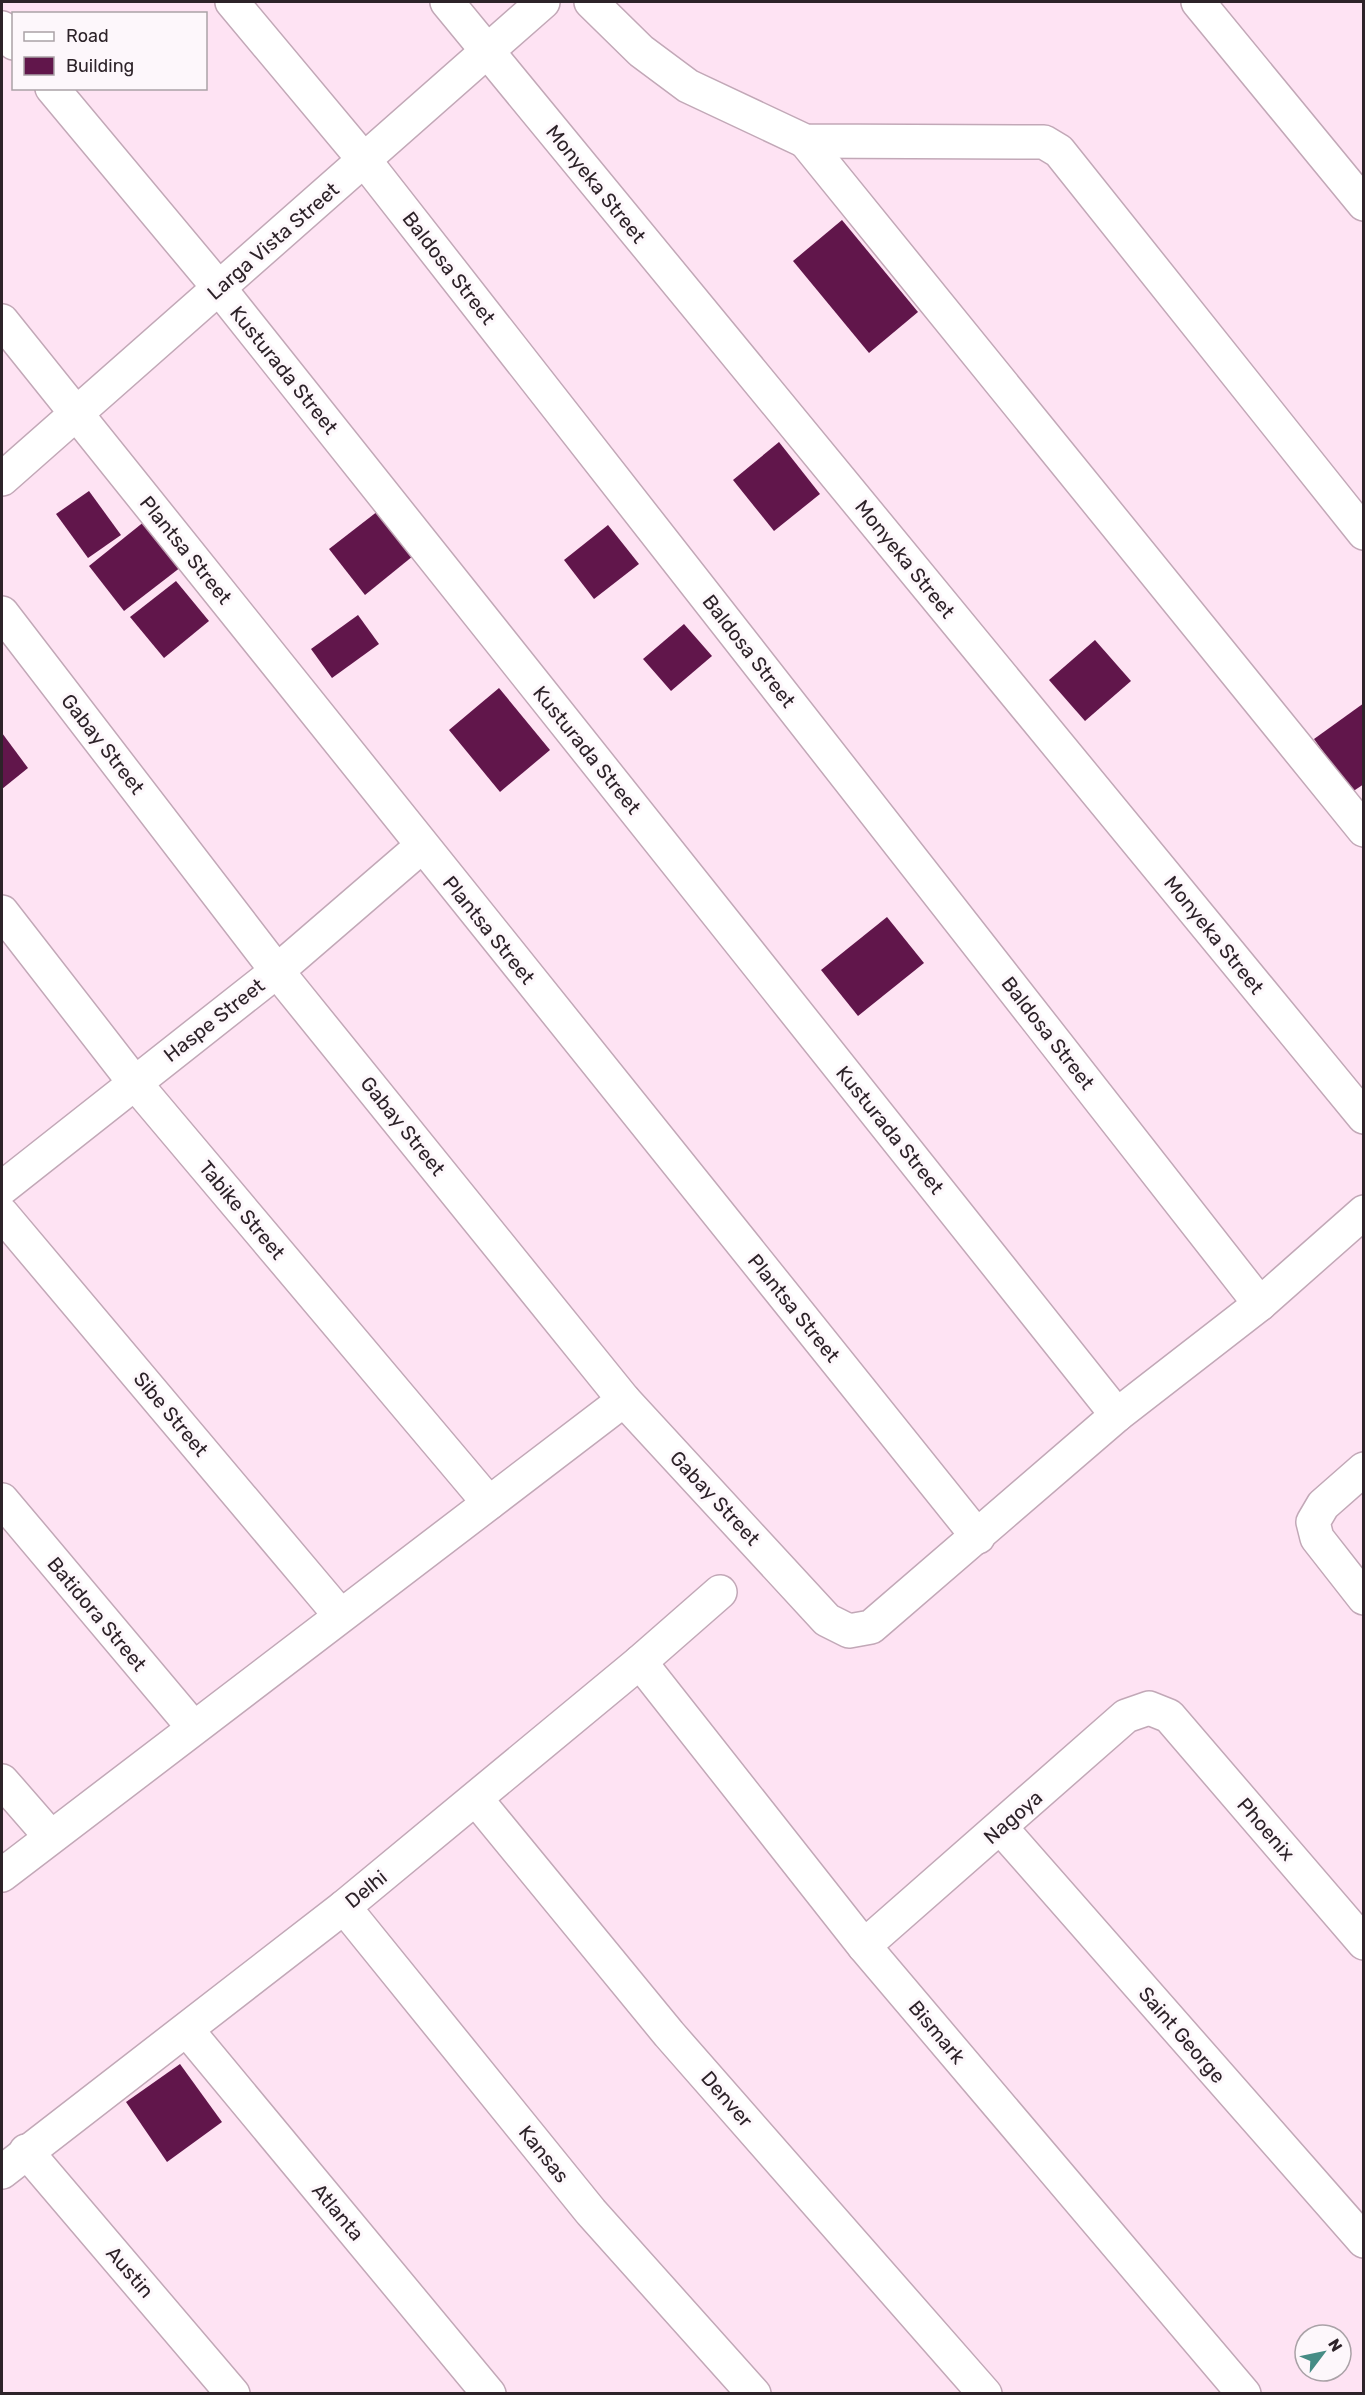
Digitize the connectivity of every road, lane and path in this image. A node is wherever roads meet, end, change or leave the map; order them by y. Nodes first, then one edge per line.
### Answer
1 (232, 2) edge
2 (447, 2) edge
3 (543, 2) edge
4 (591, 2) edge
5 (1198, 2) edge
6 (2, 28) edge
7 (12, 40) edge
8 (485, 50) junction
9 (54, 90) edge
10 (805, 141) junction
11 (366, 161) junction
12 (1364, 204) edge
13 (219, 288) junction
14 (2, 321) edge
15 (76, 412) junction
16 (2, 479) edge
17 (1364, 533) edge
18 (2, 613) edge
19 (1364, 830) edge
20 (422, 846) junction
21 (2, 912) edge
22 (277, 971) junction
23 (134, 1082) junction
24 (1364, 1117) edge
25 (2, 1188) edge
26 (1364, 1212) edge
27 (2, 1214) edge
28 (1260, 1304) junction
29 (624, 1400) junction
30 (1117, 1416) junction
31 (1364, 1469) edge
32 (2, 1500) edge
33 (489, 1503) junction
34 (978, 1537) junction
35 (720, 1592) dead end
36 (1364, 1598) edge
37 (340, 1615) junction
38 (640, 1662) junction
39 (1169, 1716) joint
40 (193, 1727) junction
41 (2, 1781) edge
42 (476, 1799) junction
43 (1001, 1828) junction
44 (50, 1836) junction
45 (2, 1875) edge
46 (344, 1907) junction
47 (1364, 1943) edge
48 (864, 1946) junction
49 (187, 2030) junction
50 (26, 2151) junction
51 (2, 2172) edge
52 (1364, 2241) edge
53 (233, 2394) edge
54 (489, 2394) edge
55 (754, 2394) edge
56 (985, 2394) edge
57 (1244, 2394) edge

1 - 11 street, Baldosa Street
2 - 8 street, Monyeka Street
3 - 8 street, Larga Vista Street
4 - 10 street
5 - 12 street
6 - 7 street
8 - 11 street, Larga Vista Street
8 - 24 street, Monyeka Street
9 - 13 street, Kusturada Street
10 - 17 street
10 - 19 street
11 - 13 street, Larga Vista Street
11 - 28 street, Baldosa Street
13 - 15 street, Larga Vista Street
13 - 30 street, Kusturada Street
14 - 15 street, Plantsa Street
15 - 16 street, Larga Vista Street
15 - 20 street, Plantsa Street
18 - 22 street, Gabay Street
20 - 22 street, Haspe Street
20 - 34 street, Plantsa Street
21 - 23 street, Tabike Street
22 - 23 street, Haspe Street
22 - 29 street, Gabay Street
23 - 25 street, Haspe Street
23 - 33 street, Tabike Street
26 - 28 street
27 - 37 street, Sibe Street
28 - 30 street
29 - 33 street
29 - 34 street, Gabay Street
30 - 34 street
31 - 36 street
32 - 40 street, Batidora Street
33 - 37 street
35 - 38 street, Delhi
37 - 40 street
38 - 42 street, Delhi
38 - 48 street, Bismark
39 - 43 street, Nagoya
39 - 47 street, Phoenix
40 - 44 street
41 - 44 street
42 - 46 street, Delhi
42 - 56 street, Denver
43 - 48 street, Nagoya
43 - 52 street, Saint George
44 - 45 street
46 - 49 street, Delhi
46 - 55 street, Kansas
48 - 57 street, Bismark
49 - 50 street, Delhi
49 - 54 street, Atlanta
50 - 51 street, Delhi
50 - 53 street, Austin

